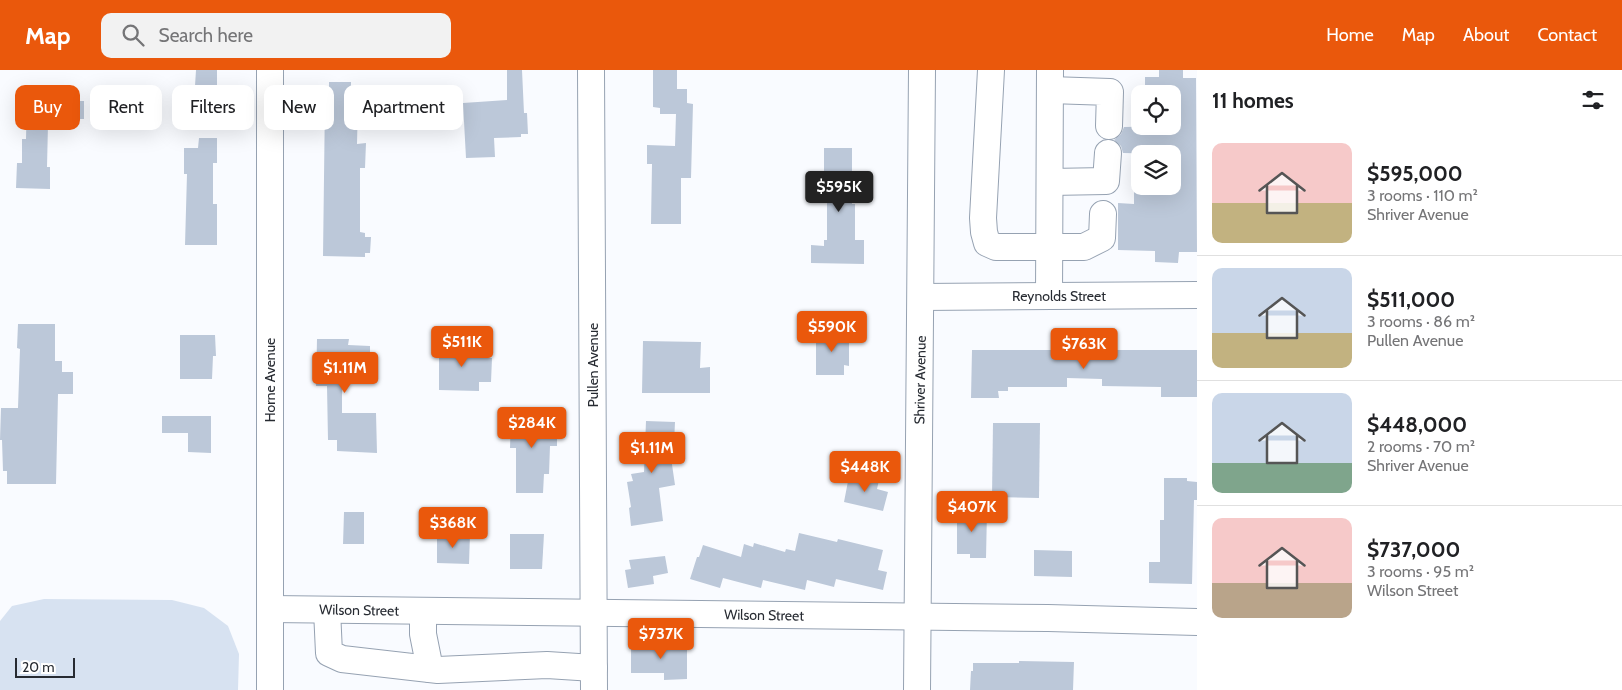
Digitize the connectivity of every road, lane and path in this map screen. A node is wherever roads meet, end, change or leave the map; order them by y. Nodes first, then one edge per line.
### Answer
1 (270, 70) edge
2 (591, 70) edge
3 (922, 70) edge
4 (991, 70) edge
5 (1050, 80) edge
6 (1109, 126) dead end
7 (1108, 153) dead end
8 (1050, 182) junction
9 (1104, 200) junction
10 (1049, 248) junction
11 (1197, 295) edge
12 (1049, 296) junction
13 (921, 297) junction
14 (271, 610) junction
15 (327, 610) junction
16 (423, 611) junction
17 (594, 613) junction
18 (917, 617) junction
19 (1197, 622) edge
20 (430, 669) junction
21 (594, 679) edge
22 (270, 690) edge
23 (917, 690) edge

1 - 14 street, Horne Avenue
2 - 17 street, Pullen Avenue
3 - 13 street, Shriver Avenue
4 - 10 street
5 - 6 street
5 - 8 street
7 - 9 street
8 - 9 street
8 - 10 street
9 - 10 street
10 - 12 street
11 - 12 street, Reynolds Street
12 - 13 street, Reynolds Street
13 - 18 street, Shriver Avenue
14 - 15 street, Wilson Street
14 - 22 street, Horne Avenue
15 - 16 street, Wilson Street
15 - 20 street
16 - 17 street, Wilson Street
16 - 20 street
17 - 18 street, Wilson Street
17 - 21 street, Pullen Avenue
18 - 19 street, Wilson Street
18 - 23 street, Shriver Avenue
20 - 21 street

